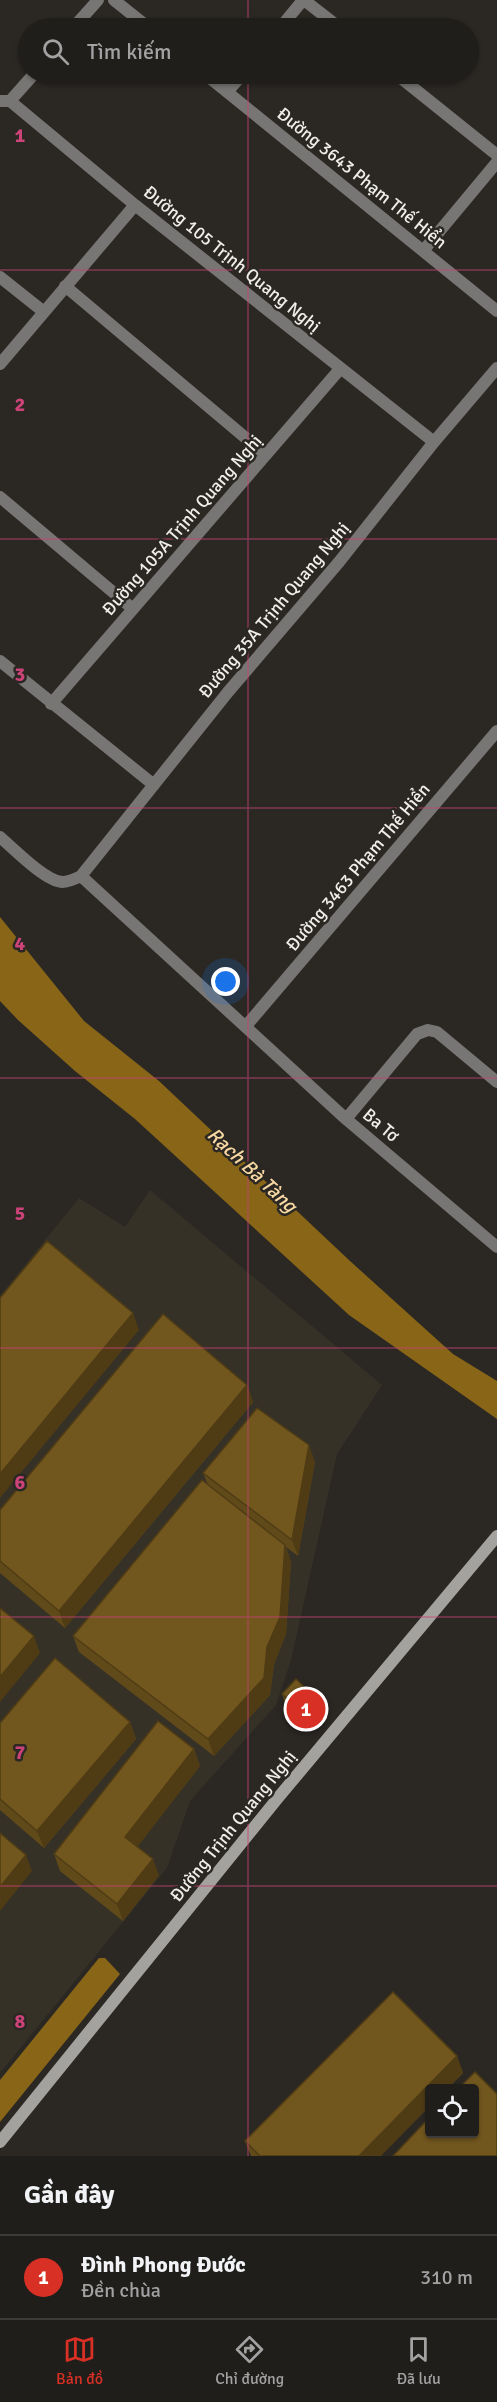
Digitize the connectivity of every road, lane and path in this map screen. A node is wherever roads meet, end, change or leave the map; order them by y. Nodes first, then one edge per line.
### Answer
1 (98, 0) edge
2 (114, 0) edge
3 (304, 0) edge
4 (82, 18) edge
5 (136, 18) edge
6 (289, 18) edge
7 (327, 18) edge
8 (23, 84) edge
9 (217, 84) edge
10 (234, 84) edge
11 (409, 84) edge
12 (227, 92) junction
13 (5, 101) edge
14 (497, 154) edge
15 (497, 162) edge
16 (135, 205) junction
17 (423, 251) junction
18 (0, 277) edge
19 (65, 286) junction
20 (497, 311) edge
21 (44, 312) junction
22 (0, 364) edge
23 (497, 368) edge
24 (339, 369) junction
25 (434, 442) junction
26 (266, 455) junction
27 (0, 497) edge
28 (133, 609) junction
29 (0, 661) edge
30 (51, 704) junction
31 (497, 731) edge
32 (154, 785) junction
33 (0, 837) edge
34 (81, 876) junction
35 (246, 1026) junction
36 (497, 1082) edge
37 (346, 1119) junction
38 (497, 1247) edge
39 (497, 1536) edge
40 (0, 2142) edge

1 - 4 street
2 - 5 street
3 - 6 street
3 - 7 street
8 - 13 street
9 - 12 street, Đường 3643 Phạm Thế Hiển
10 - 12 street
11 - 14 street
12 - 17 street, Đường 3643 Phạm Thế Hiển
13 - 16 street, Đường 105 Trịnh Quang Nghị
15 - 17 street
16 - 19 street
16 - 24 street, Đường 105 Trịnh Quang Nghị
17 - 20 street, Đường 3643 Phạm Thế Hiển
18 - 21 street
19 - 21 street
19 - 26 street
21 - 22 street
23 - 25 street, Đường 35A Trịnh Quang Nghị
24 - 25 street, Đường 105 Trịnh Quang Nghị
24 - 26 street, Đường 105A Trịnh Quang Nghị
25 - 32 street, Đường 35A Trịnh Quang Nghị
26 - 28 street, Đường 105A Trịnh Quang Nghị
27 - 28 street
28 - 30 street, Đường 105A Trịnh Quang Nghị
29 - 30 street
30 - 32 street
31 - 35 street, Đường 3463 Phạm Thế Hiển
32 - 34 street, Đường 35A Trịnh Quang Nghị
33 - 34 street
34 - 35 street, Ba Tơ
35 - 37 street, Ba Tơ
36 - 37 street
37 - 38 street, Ba Tơ
39 - 40 main road, Đường Trịnh Quang Nghị

